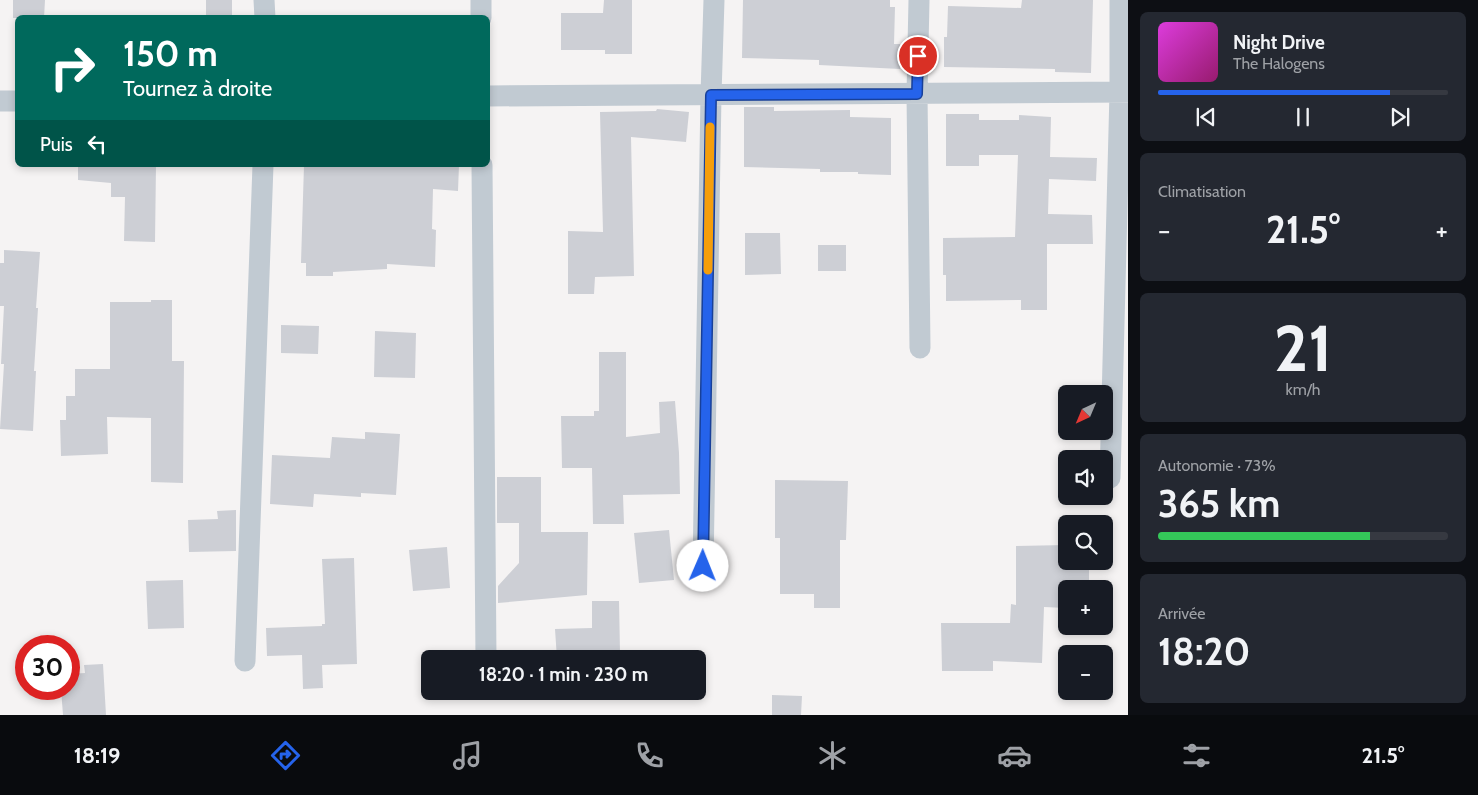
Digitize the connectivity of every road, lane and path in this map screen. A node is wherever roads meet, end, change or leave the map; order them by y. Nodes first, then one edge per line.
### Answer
1 (264, 0) edge
2 (481, 0) edge
3 (714, 0) edge
4 (919, 0) edge
5 (1120, 0) edge
6 (265, 15) edge
7 (481, 15) edge
8 (1124, 92) edge
9 (917, 94) junction
10 (711, 95) junction
11 (490, 96) edge
12 (0, 101) edge
13 (15, 101) edge
14 (263, 167) edge
15 (482, 167) edge
16 (920, 348) dead end
17 (1111, 450) edge
18 (703, 566) dead end
19 (486, 650) edge
20 (245, 661) dead end

1 - 6 street
2 - 7 street
3 - 10 street
4 - 9 street
5 - 8 street
8 - 9 street
8 - 17 street
9 - 10 street
9 - 16 street
10 - 11 street
10 - 18 street
12 - 13 street
14 - 20 street
15 - 19 street

